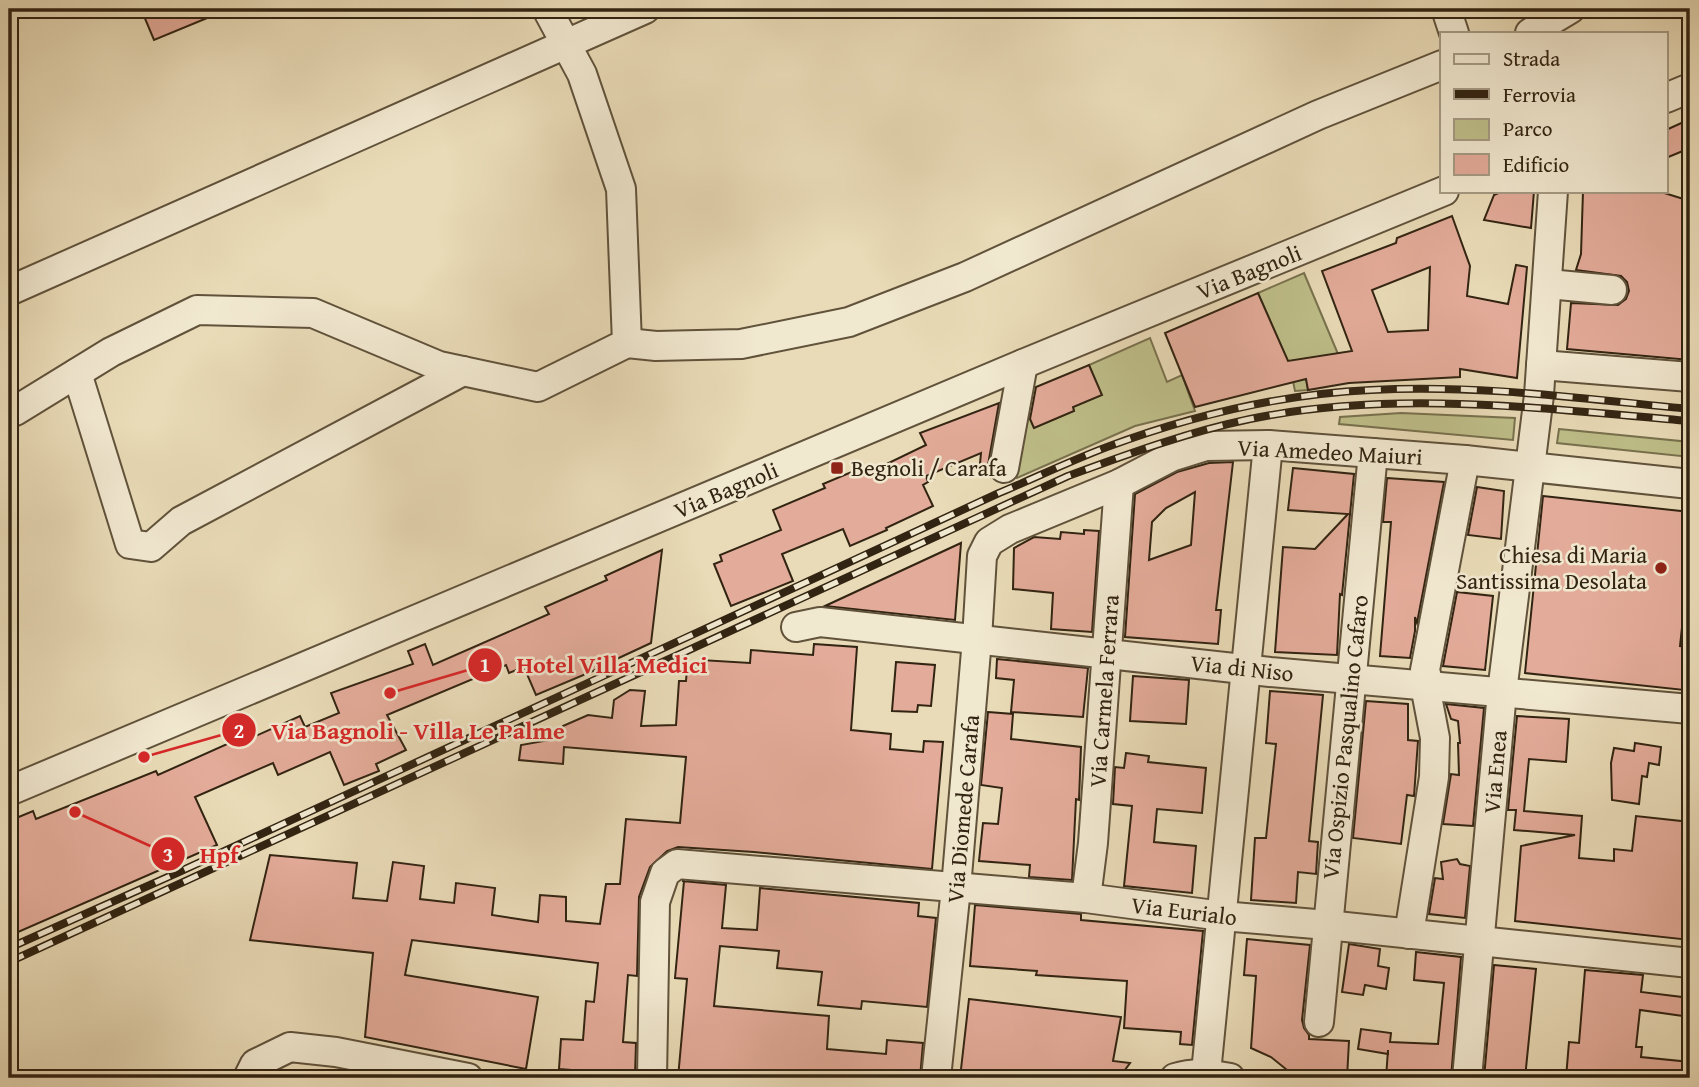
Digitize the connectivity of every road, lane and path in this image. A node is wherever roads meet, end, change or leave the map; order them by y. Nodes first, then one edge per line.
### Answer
1 (547, 9) edge
2 (645, 9) edge
3 (1446, 9) edge
4 (1570, 9) edge
5 (1454, 32) edge
6 (1532, 32) edge
7 (566, 45) junction
8 (1440, 66) edge
9 (1690, 88) edge
10 (1668, 97) edge
11 (1442, 192) edge
12 (1553, 192) edge
13 (1548, 284) junction
14 (1612, 290) dead end
15 (9, 291) edge
16 (627, 343) junction
17 (1023, 364) junction
18 (1541, 365) junction
19 (463, 371) junction
20 (77, 373) junction
21 (1690, 377) edge
22 (9, 413) edge
23 (1268, 445) junction
24 (1373, 453) junction
25 (1465, 460) junction
26 (1530, 467) junction
27 (1004, 468) dead end
28 (1119, 484) junction
29 (1690, 484) edge
30 (989, 542) joint
31 (796, 627) dead end
32 (977, 639) junction
33 (1108, 653) junction
34 (1245, 669) junction
35 (1351, 678) junction
36 (1429, 685) junction
37 (1503, 692) junction
38 (1690, 709) edge
39 (9, 791) edge
40 (956, 888) junction
41 (1086, 898) junction
42 (1222, 916) junction
43 (1327, 925) junction
44 (1409, 934) junction
45 (1479, 942) junction
46 (1690, 963) edge
47 (1319, 1022) dead end
48 (1218, 1076) edge
49 (247, 1078) edge
50 (468, 1078) edge
51 (652, 1078) edge
52 (936, 1078) edge
53 (1175, 1078) edge
54 (1467, 1078) edge

1 - 7 street
2 - 7 street
3 - 5 street
4 - 6 street
7 - 15 street
7 - 16 street
8 - 16 street
9 - 10 street
11 - 17 street, Via Bagnoli
12 - 13 street
13 - 14 street
13 - 18 street
16 - 19 street
17 - 27 street
17 - 39 street, Via Bagnoli
18 - 21 street
18 - 26 street, Via Enea
19 - 20 street
19 - 20 street
20 - 22 street
23 - 24 street, Via Amedeo Maiuri
23 - 28 street, Via Amedeo Maiuri
23 - 34 street
24 - 25 street, Via Amedeo Maiuri
24 - 35 street, Via Ospizio Pasqualino Cafaro
25 - 26 street, Via Amedeo Maiuri
25 - 36 street
26 - 29 street, Via Amedeo Maiuri
26 - 37 street, Via Enea
28 - 30 street, Via Amedeo Maiuri
28 - 33 street, Via Carmela Ferrara
30 - 32 street, Via Diomede Carafa
31 - 32 street, Via di Niso
32 - 33 street, Via di Niso
32 - 40 street, Via Diomede Carafa
33 - 34 street, Via di Niso
33 - 41 street, Via Carmela Ferrara
34 - 35 street, Via di Niso
34 - 42 street
35 - 36 street, Via di Niso
35 - 43 street, Via Ospizio Pasqualino Cafaro
36 - 37 street, Via di Niso
36 - 44 street
37 - 38 street, Via di Niso
37 - 45 street, Via Enea
40 - 41 street, Via Eurialo
40 - 51 street, Via Eurialo
40 - 52 street, Via Diomede Carafa
41 - 42 street, Via Eurialo
42 - 43 street, Via Eurialo
42 - 48 street
43 - 44 street, Via Eurialo
43 - 47 street, Via Ospizio Pasqualino Cafaro
44 - 45 street, Via Eurialo
45 - 46 street, Via Eurialo
45 - 54 street, Via Enea
48 - 53 street
49 - 50 street

